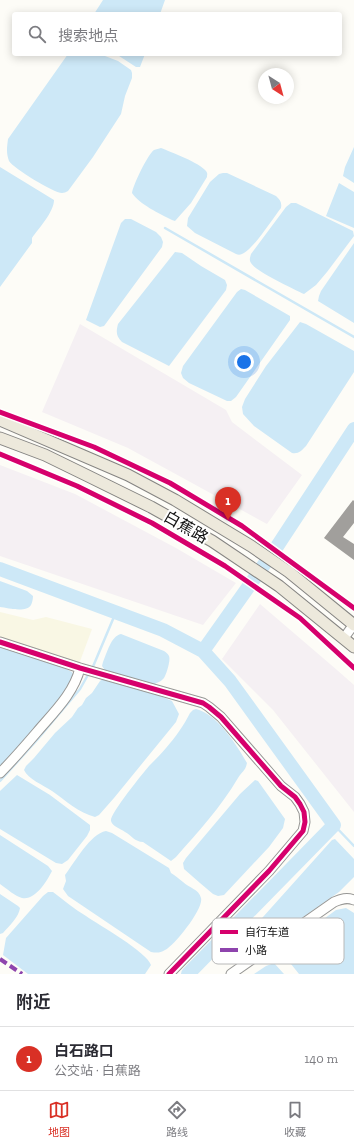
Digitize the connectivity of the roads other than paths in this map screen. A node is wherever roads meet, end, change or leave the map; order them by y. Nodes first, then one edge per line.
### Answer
1 (0, 420) edge
2 (0, 438) edge
3 (354, 625) edge
4 (344, 638) junction
5 (0, 642) edge
6 (354, 647) edge
7 (83, 669) junction
8 (0, 773) edge
9 (354, 900) edge
10 (224, 918) edge
11 (311, 918) edge
12 (212, 930) edge
13 (245, 964) edge
14 (169, 974) edge
15 (231, 974) edge

1 - 3 main road, 白蕉路
2 - 4 main road, 白蕉路
3 - 4 street
4 - 6 main road, 白蕉路
5 - 7 street
7 - 8 street
7 - 10 street
9 - 11 street
12 - 14 street
13 - 15 street

